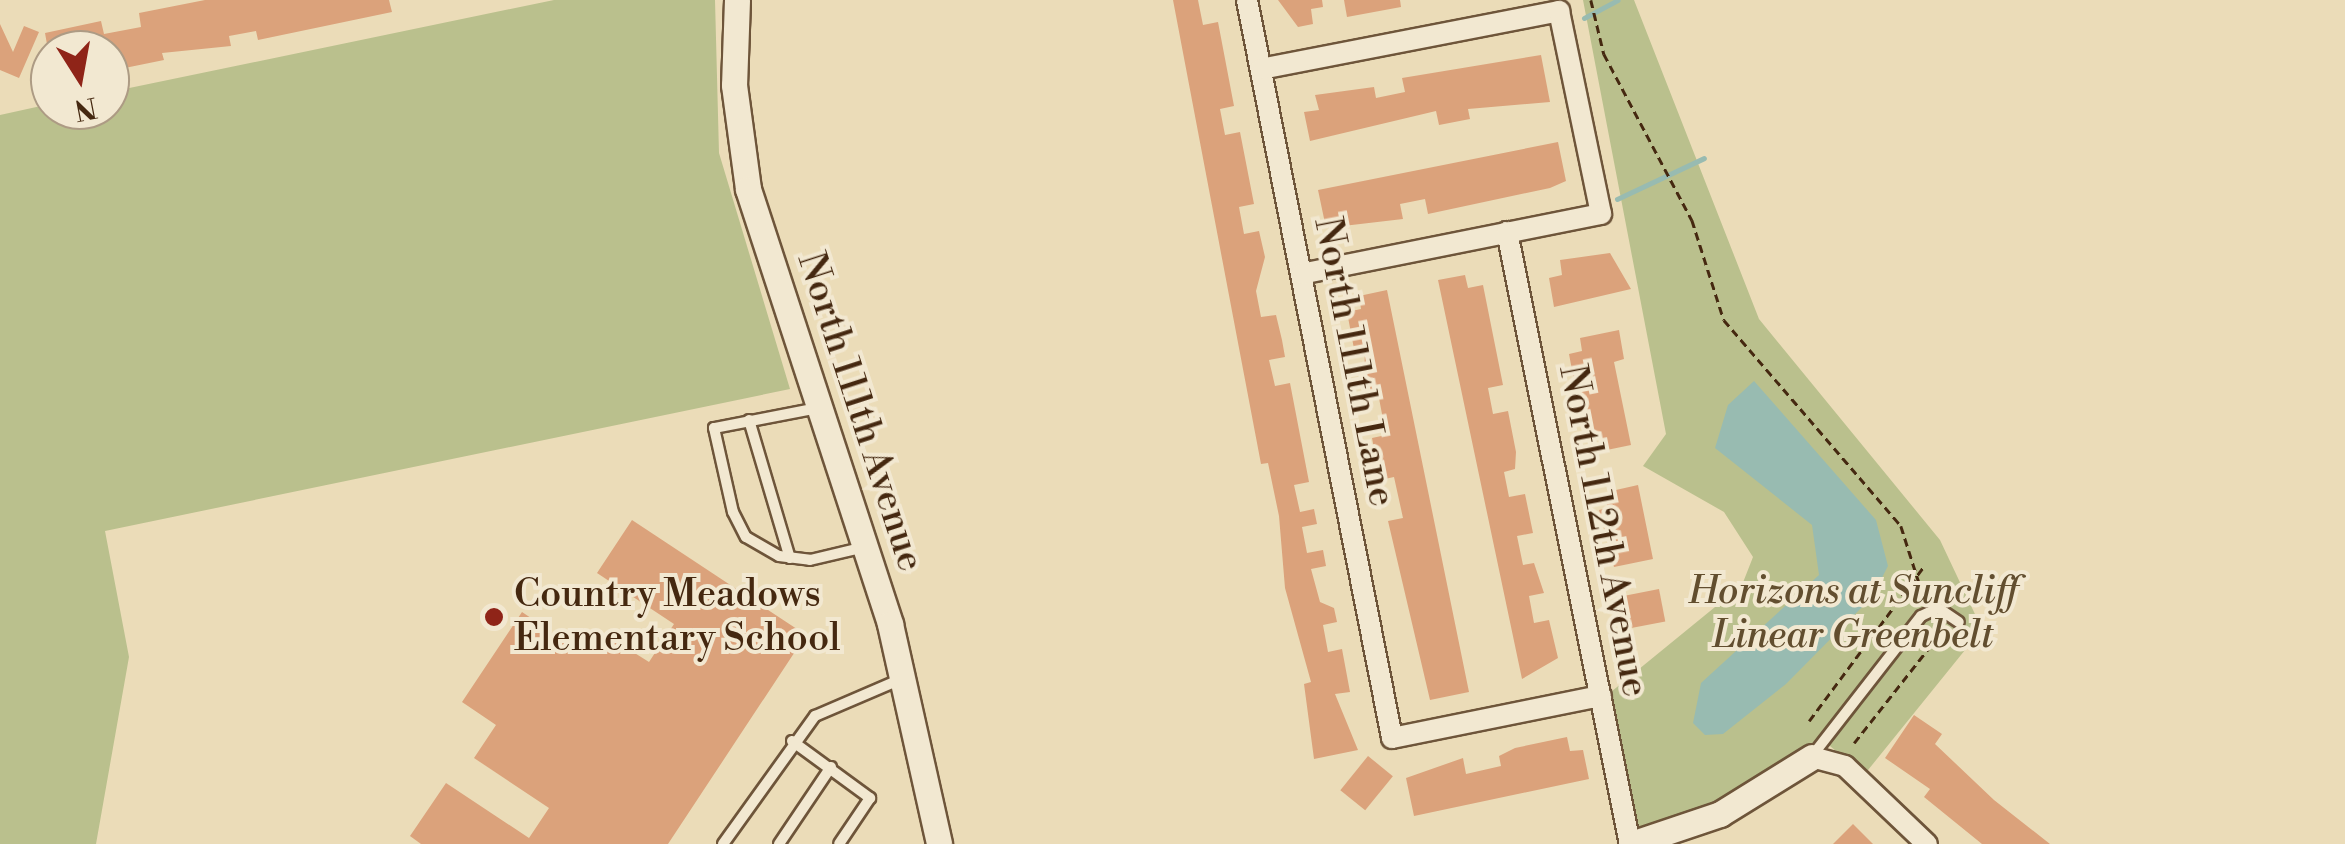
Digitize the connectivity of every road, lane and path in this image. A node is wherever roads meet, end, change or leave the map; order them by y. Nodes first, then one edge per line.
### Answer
1 (737, 0) edge
2 (1246, 0) edge
3 (1591, 0) edge
4 (1260, 69) junction
5 (1507, 232) junction
6 (1302, 274) junction
7 (819, 408) junction
8 (749, 420) junction
9 (865, 547) junction
10 (790, 558) junction
11 (1926, 565) dead end
12 (1919, 574) junction
13 (1929, 610) junction
14 (1956, 619) joint
15 (1944, 629) junction
16 (905, 679) junction
17 (1601, 696) junction
18 (1808, 721) dead end
19 (792, 742) junction
20 (1854, 743) dead end
21 (1812, 757) junction
22 (831, 767) junction
23 (724, 844) edge
24 (779, 844) edge
25 (839, 844) edge
26 (939, 844) edge
27 (1630, 844) edge
28 (1927, 844) edge

1 - 7 street, North 111th Avenue
2 - 4 street, North 111th Lane
3 - 12 path
4 - 5 street
4 - 6 street, North 111th Lane
5 - 6 street
5 - 17 street, North 112th Avenue
6 - 17 street, North 111th Lane
7 - 8 lane
7 - 9 street, North 111th Avenue
8 - 10 lane
8 - 10 lane
9 - 10 lane
9 - 16 street, North 111th Avenue
11 - 12 path
12 - 13 path
12 - 18 path
13 - 14 lane
13 - 15 path
13 - 21 lane
14 - 15 path
15 - 20 path
16 - 19 lane
16 - 26 street, North 111th Avenue
17 - 27 street, North 112th Avenue
19 - 22 lane
19 - 23 lane
21 - 27 street
21 - 28 street
22 - 24 lane
22 - 25 lane

